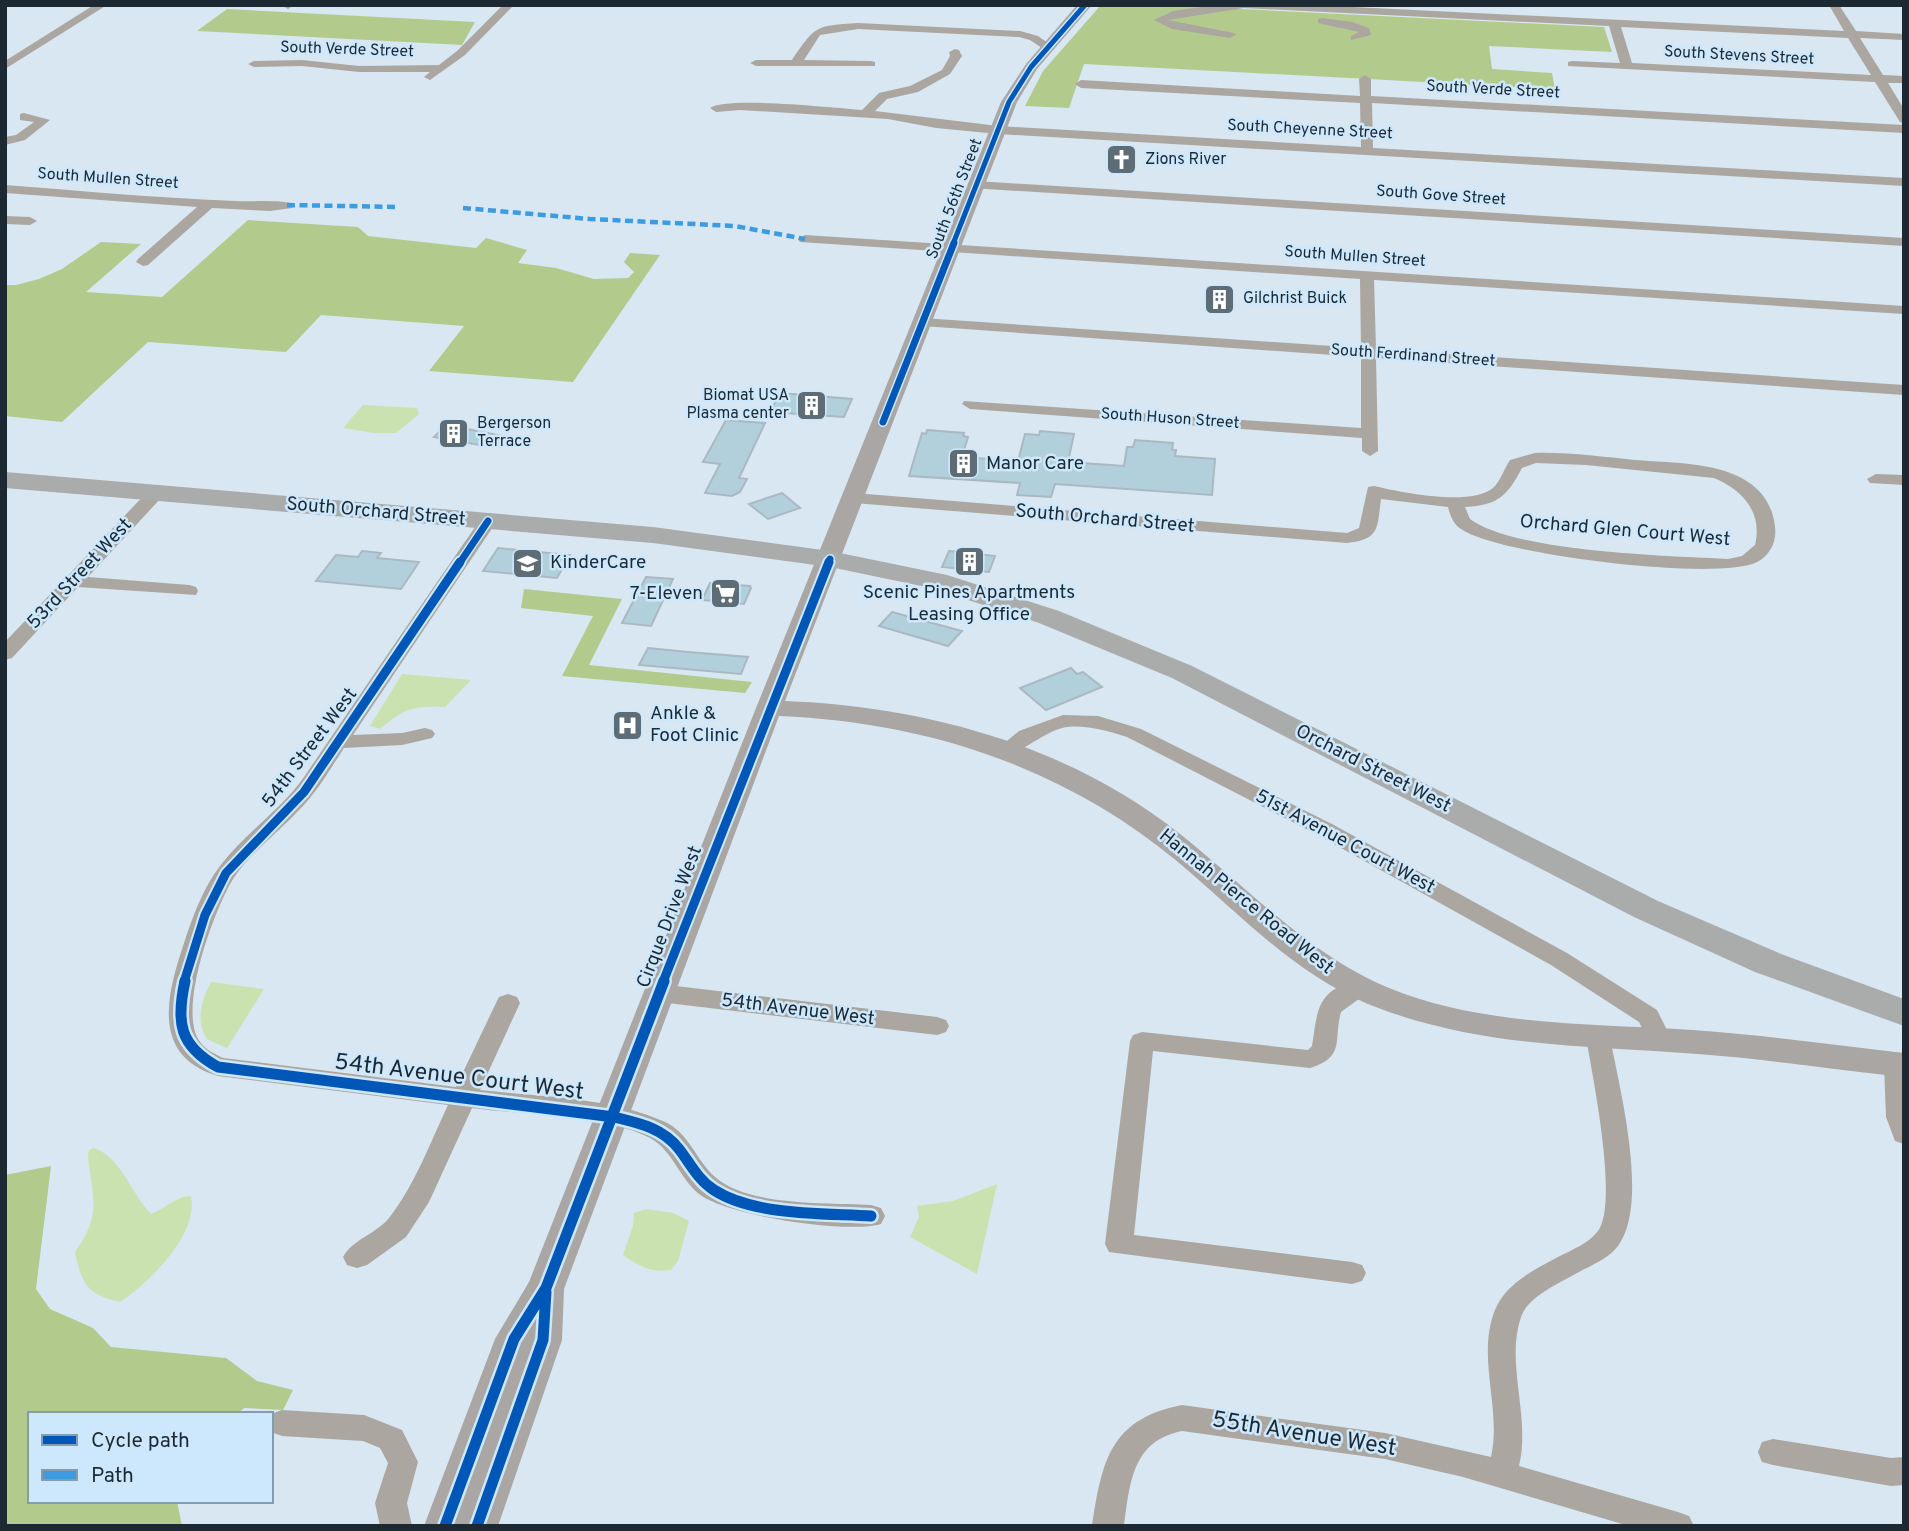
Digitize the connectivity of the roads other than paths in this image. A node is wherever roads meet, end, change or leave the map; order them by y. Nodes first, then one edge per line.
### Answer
1 (102, 5) edge
2 (509, 5) edge
3 (1085, 5) edge
4 (1240, 5) edge
5 (1245, 5) edge
6 (1834, 5) edge
7 (1360, 11) junction
8 (1614, 23) junction
9 (954, 30) junction
10 (1066, 30) junction
11 (1230, 35) dead end
12 (1852, 35) junction
13 (1904, 37) edge
14 (1355, 38) dead end
15 (1049, 48) junction
16 (955, 52) dead end
17 (756, 63) dead end
18 (254, 64) dead end
19 (799, 64) junction
20 (871, 64) dead end
21 (1573, 64) dead end
22 (5, 65) edge
23 (1627, 67) junction
24 (1365, 79) dead end
25 (1879, 79) junction
26 (1904, 80) edge
27 (1082, 84) dead end
28 (1366, 99) junction
29 (716, 108) dead end
30 (866, 113) junction
31 (24, 117) dead end
32 (1904, 119) edge
33 (1904, 129) edge
34 (998, 130) junction
35 (5, 141) edge
36 (1367, 151) junction
37 (1904, 182) edge
38 (975, 185) junction
39 (5, 189) edge
40 (209, 204) junction
41 (287, 205) dead end
42 (5, 220) edge
43 (30, 221) dead end
44 (805, 239) dead end
45 (1904, 242) edge
46 (951, 248) junction
47 (143, 262) dead end
48 (1367, 275) junction
49 (1904, 310) edge
50 (922, 322) junction
51 (1369, 353) junction
52 (1904, 390) edge
53 (971, 404) dead end
54 (1876, 479) dead end
55 (5, 480) edge
56 (1904, 481) edge
57 (155, 494) junction
58 (855, 498) junction
59 (1456, 501) junction
60 (488, 521) junction
61 (1356, 537) joint
62 (830, 559) junction
63 (74, 581) junction
64 (189, 592) dead end
65 (5, 654) edge
66 (769, 708) junction
67 (425, 734) dead end
68 (340, 742) junction
69 (1005, 751) junction
70 (1359, 987) junction
71 (659, 993) junction
72 (508, 1003) dead end
73 (1904, 1013) edge
74 (937, 1026) dead end
75 (1598, 1037) junction
76 (1660, 1040) junction
77 (187, 1042) joint
78 (1900, 1065) edge
79 (465, 1098) junction
80 (610, 1118) junction
81 (1904, 1134) edge
82 (871, 1216) dead end
83 (357, 1257) dead end
84 (1352, 1273) dead end
85 (546, 1289) junction
86 (282, 1423) dead end
87 (1773, 1452) dead end
88 (1904, 1471) edge
89 (1502, 1472) junction
90 (396, 1526) edge
91 (445, 1526) edge
92 (477, 1526) edge
93 (1108, 1526) edge
94 (1678, 1526) edge

1 - 22 street
2 - 18 street, South Verde Street
3 - 10 main road, South 56th Street
4 - 5 street
5 - 7 street
5 - 11 street
6 - 12 street
7 - 8 street
7 - 14 street
8 - 12 street
8 - 23 street
9 - 10 street
9 - 15 street
9 - 19 street
10 - 15 main road, South 56th Street
12 - 13 street
12 - 25 street
15 - 34 main road, South 56th Street
16 - 30 street
17 - 19 street
19 - 20 street
21 - 23 street, South Stevens Street
23 - 25 street, South Stevens Street
24 - 28 street
25 - 26 street, South Stevens Street
25 - 32 street
27 - 28 street, South Verde Street
28 - 33 street, South Verde Street
28 - 36 street
29 - 30 street, South Cheyenne Street
30 - 34 street, South Cheyenne Street
31 - 35 street
34 - 36 street, South Cheyenne Street
34 - 38 main road, South 56th Street
36 - 37 street, South Cheyenne Street
38 - 45 street, South Gove Street
38 - 46 main road, South 56th Street
39 - 40 street, South Mullen Street
40 - 41 street, South Mullen Street
40 - 47 street, South Mullen Street
42 - 43 street
44 - 46 street, South Mullen Street
46 - 48 street, South Mullen Street
46 - 50 main road, South 56th Street
48 - 49 street, South Mullen Street
48 - 51 street
50 - 51 street, South Ferdinand Street
50 - 58 main road, South 56th Street
51 - 52 street, South Ferdinand Street
51 - 53 street, South Huson Street
54 - 56 street
55 - 57 main road, South Orchard Street
57 - 60 main road, South Orchard Street
57 - 63 street, 53rd Street West
58 - 61 street, South Orchard Street
58 - 62 main road, South 56th Street
59 - 59 street, Orchard Glen Court West
59 - 61 street, Orchard Glen Court West
60 - 62 main road, South Orchard Street
60 - 68 street, 54th Street West
62 - 66 main road, Cirque Drive West
62 - 73 main road, Orchard Street West
63 - 64 street
63 - 65 street, 53rd Street West
66 - 69 main road, Hannah Pierce Road West
66 - 71 main road, Cirque Drive West
67 - 68 street
68 - 77 street, 54th Street West
69 - 70 main road, Hannah Pierce Road West
69 - 76 street, 51st Avenue Court West
70 - 75 main road, Hannah Pierce Road West
70 - 84 street
71 - 74 street, 54th Avenue West
71 - 80 main road, Cirque Drive West
72 - 79 street
75 - 76 main road, Hannah Pierce Road West
75 - 89 street
76 - 78 main road, Hannah Pierce Road West
77 - 79 street, 54th Avenue Court West
78 - 81 street
79 - 80 street, 54th Avenue Court West
79 - 83 street
80 - 82 street, 54th Avenue Court West
80 - 85 main road, Cirque Drive West
85 - 91 main road, Cirque Drive West
85 - 92 main road, Cirque Drive West
86 - 90 street
87 - 88 street
89 - 93 street, 55th Avenue West
89 - 94 street, 55th Avenue West

